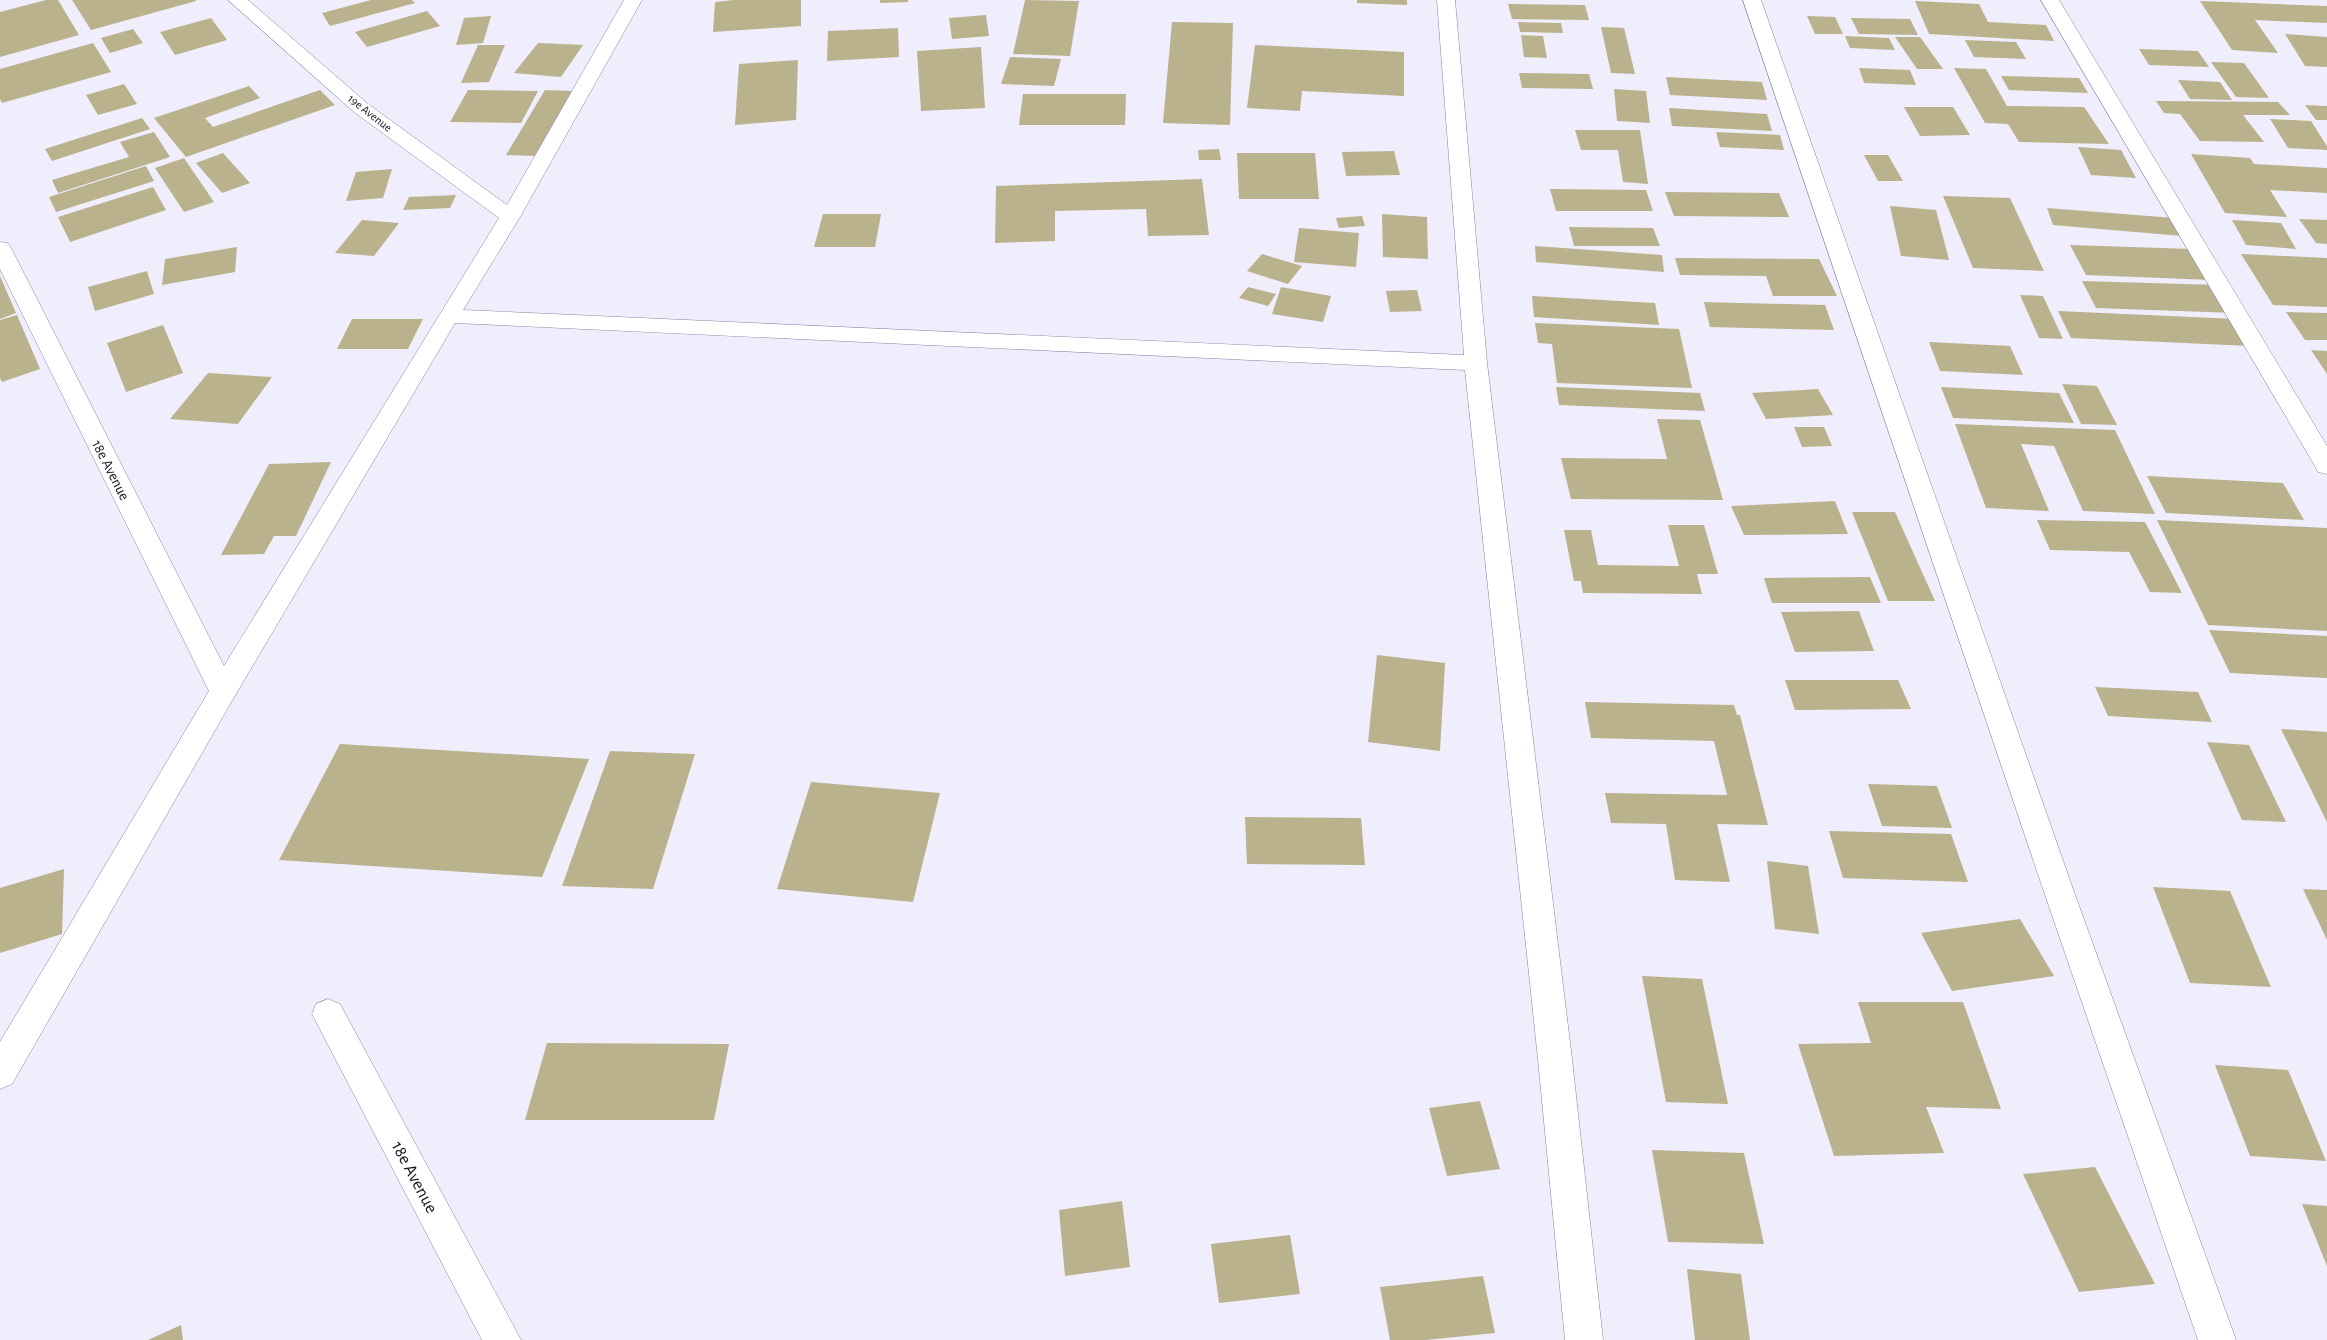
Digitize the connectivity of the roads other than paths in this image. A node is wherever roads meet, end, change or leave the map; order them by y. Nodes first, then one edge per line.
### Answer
1 (237, 0) edge
2 (633, 0) edge
3 (1446, 0) edge
4 (1752, 0) edge
5 (2050, 0) edge
6 (510, 217) junction
7 (0, 248) edge
8 (448, 316) junction
9 (1476, 362) junction
10 (2327, 466) edge
11 (223, 691) junction
12 (328, 1014) dead end
13 (0, 1073) edge
14 (502, 1340) edge
15 (1584, 1340) edge
16 (2217, 1340) edge

1 - 6 street, 19e Avenue
2 - 6 street
3 - 9 street
4 - 16 street
5 - 10 street
6 - 8 street
7 - 11 street, 18e Avenue
8 - 9 street
8 - 11 street
9 - 15 street
11 - 13 street
12 - 14 street, 18e Avenue

